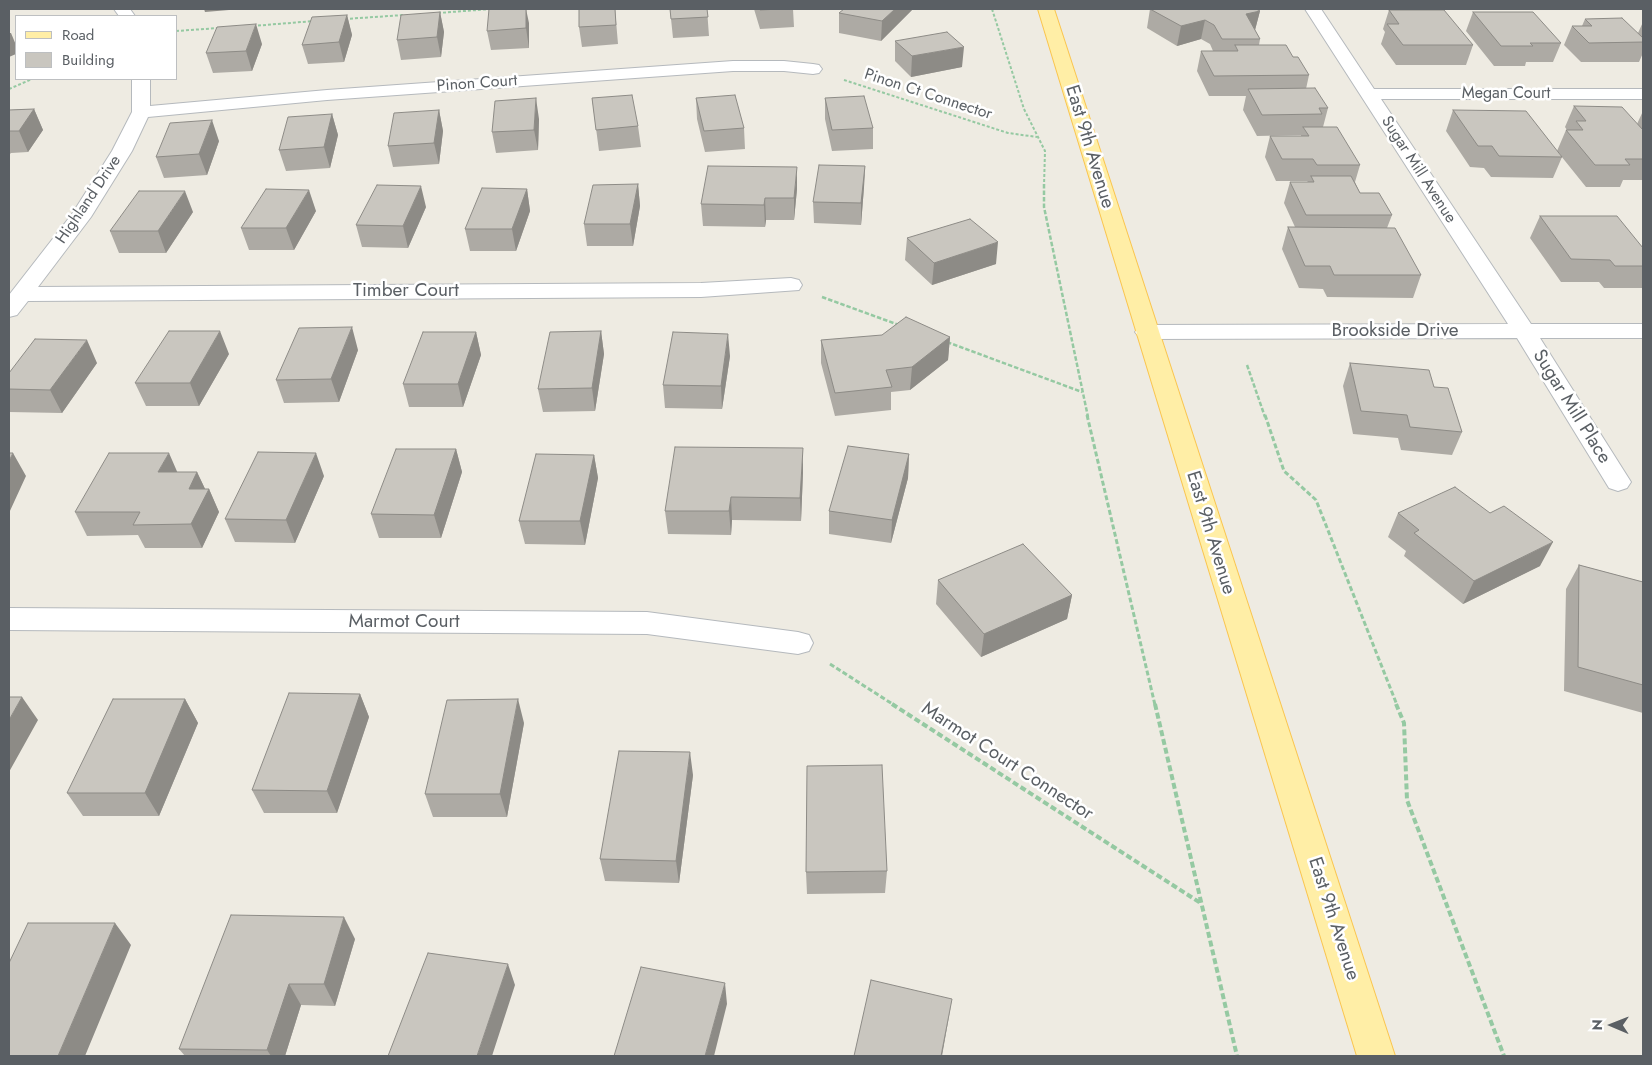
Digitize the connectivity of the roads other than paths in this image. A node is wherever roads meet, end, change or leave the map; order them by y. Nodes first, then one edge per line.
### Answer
1 (1046, 9) edge
2 (1312, 9) edge
3 (813, 69) road end
4 (141, 80) edge
5 (1368, 94) junction
6 (1643, 94) edge
7 (141, 112) junction
8 (791, 285) road end
9 (15, 302) edge
10 (1524, 331) junction
11 (1643, 331) edge
12 (1147, 332) junction
13 (1618, 482) dead end
14 (9, 619) edge
15 (798, 643) road end
16 (1376, 1056) edge

1 - 12 main road, East 9th Avenue
2 - 5 street, Sugar Mill Avenue
3 - 7 street, Pinon Court
4 - 7 street, Highland Drive
5 - 6 street, Megan Court
5 - 10 street, Sugar Mill Avenue
7 - 9 street, Highland Drive
8 - 9 street, Timber Court
10 - 11 street, Brookside Drive
10 - 12 street, Brookside Drive
10 - 13 street, Sugar Mill Place
12 - 16 main road, East 9th Avenue
14 - 15 street, Marmot Court

